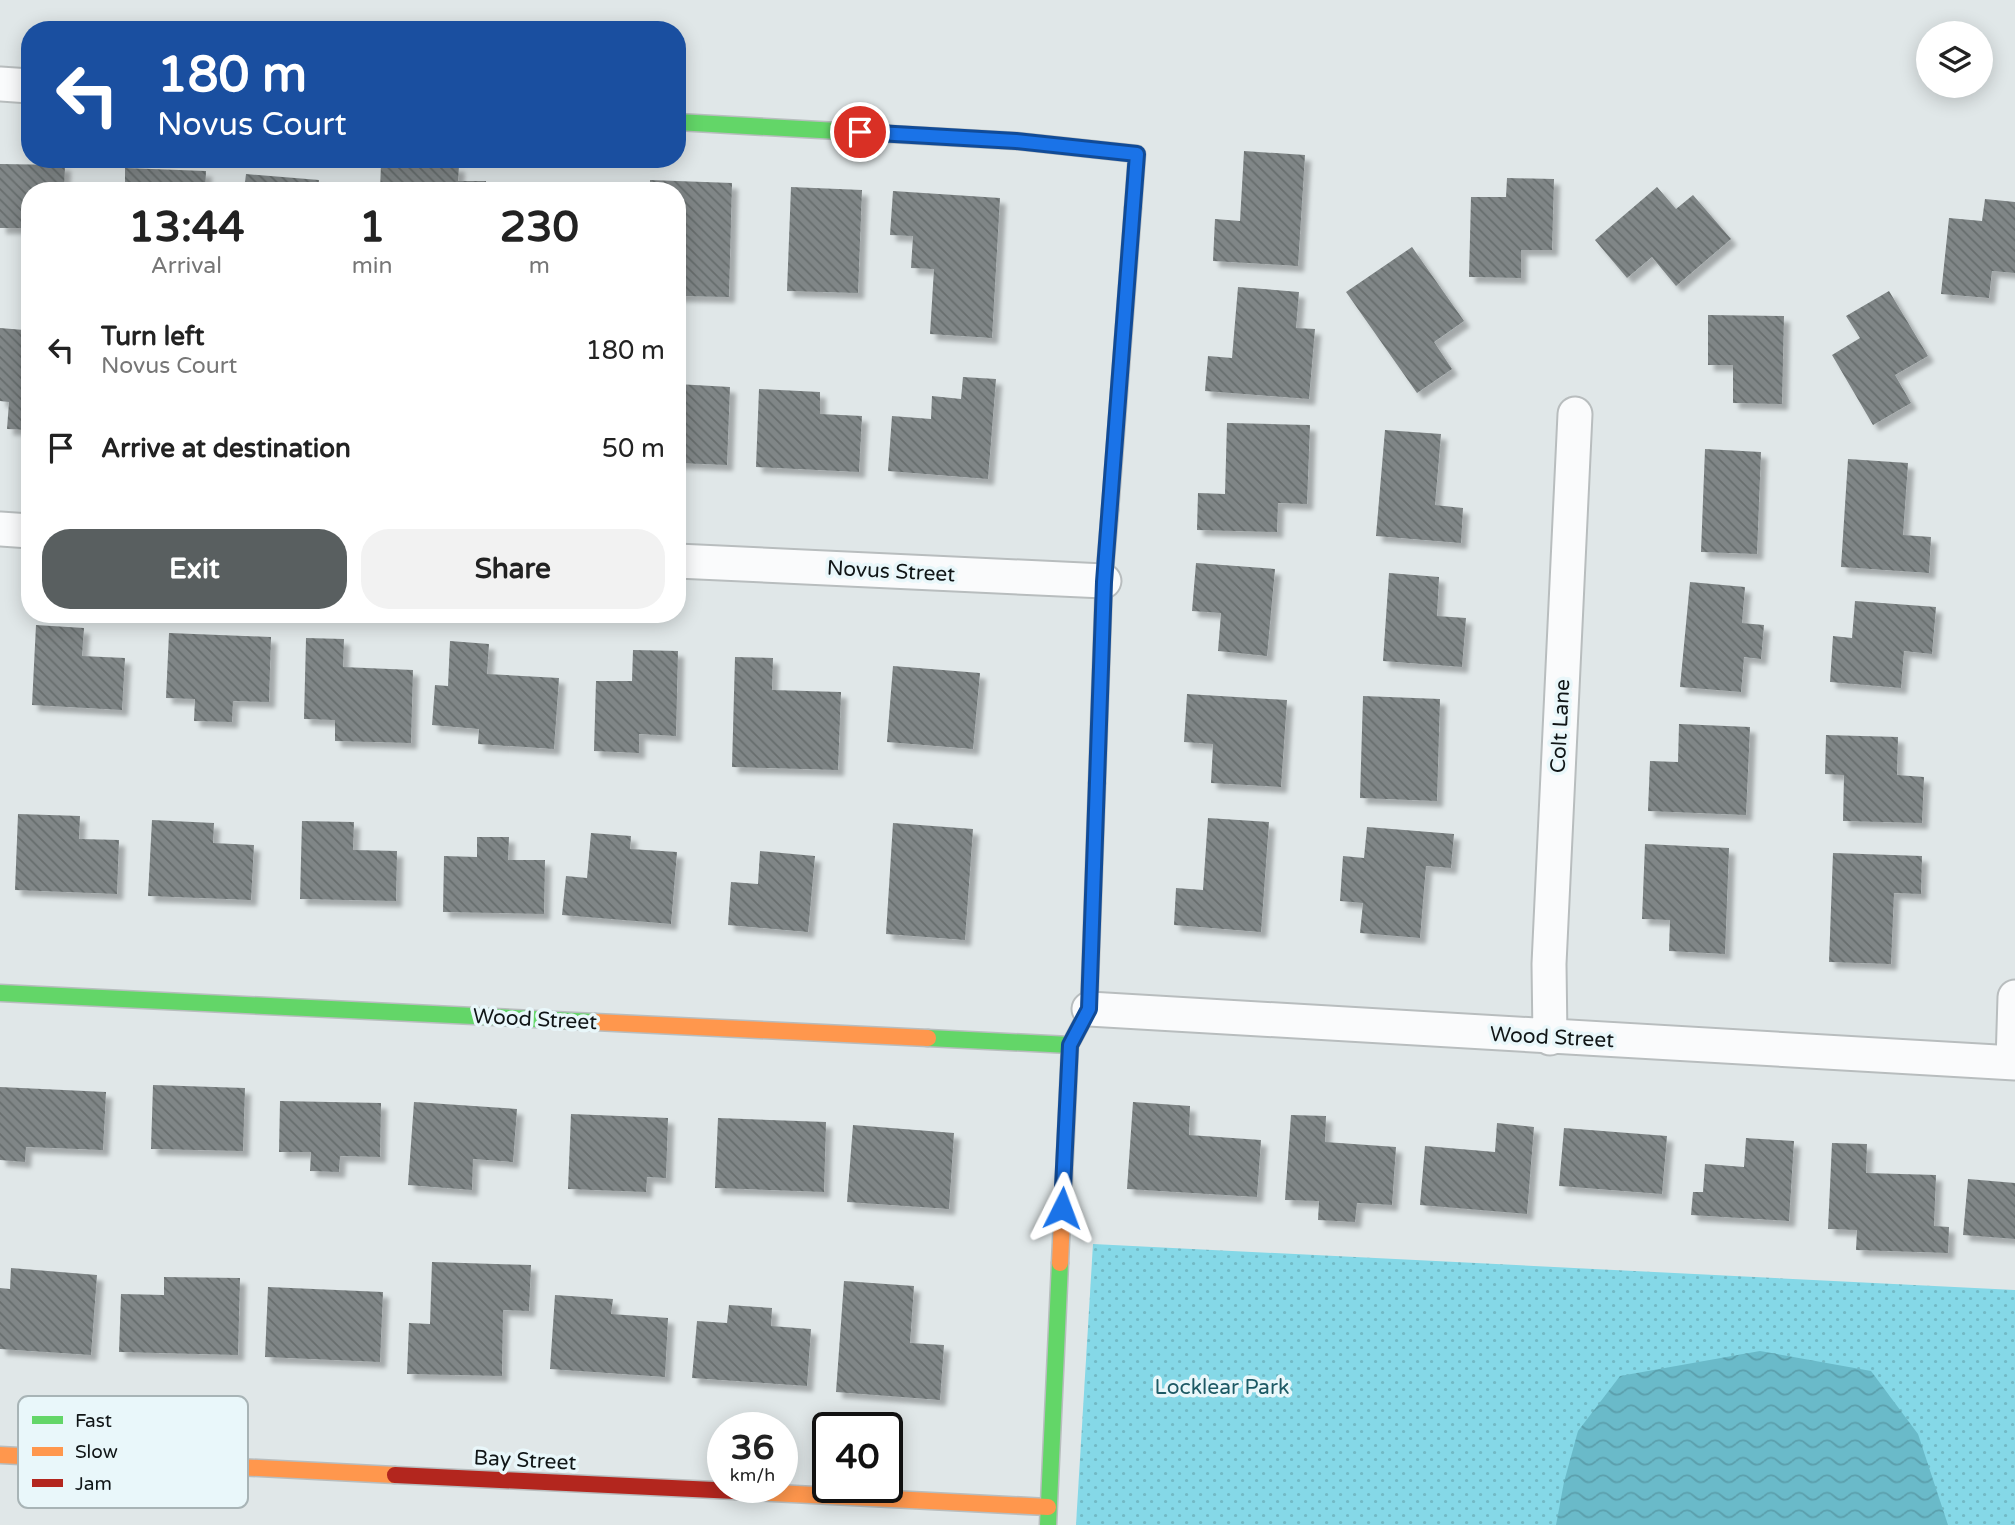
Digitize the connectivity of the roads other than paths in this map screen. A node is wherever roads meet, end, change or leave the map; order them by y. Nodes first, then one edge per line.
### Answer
1 (0, 84) edge
2 (21, 85) edge
3 (686, 123) edge
4 (1575, 414) dead end
5 (0, 530) edge
6 (21, 531) edge
7 (686, 561) edge
8 (1104, 582) junction
9 (0, 993) edge
10 (2015, 997) edge
11 (1089, 1009) junction
12 (1550, 1038) junction
13 (1070, 1045) junction
14 (2014, 1063) edge
15 (0, 1455) edge
16 (18, 1456) edge
17 (248, 1467) edge
18 (1048, 1507) junction
19 (1048, 1525) edge

1 - 2 street
3 - 8 street
4 - 12 street, Colt Lane
5 - 6 street
7 - 8 street, Novus Street
8 - 11 street
9 - 13 street, Wood Street
10 - 14 street
11 - 12 street, Wood Street
11 - 13 street
12 - 14 street, Wood Street
13 - 18 street
15 - 16 street, Bay Street
17 - 18 street, Bay Street
18 - 19 street

